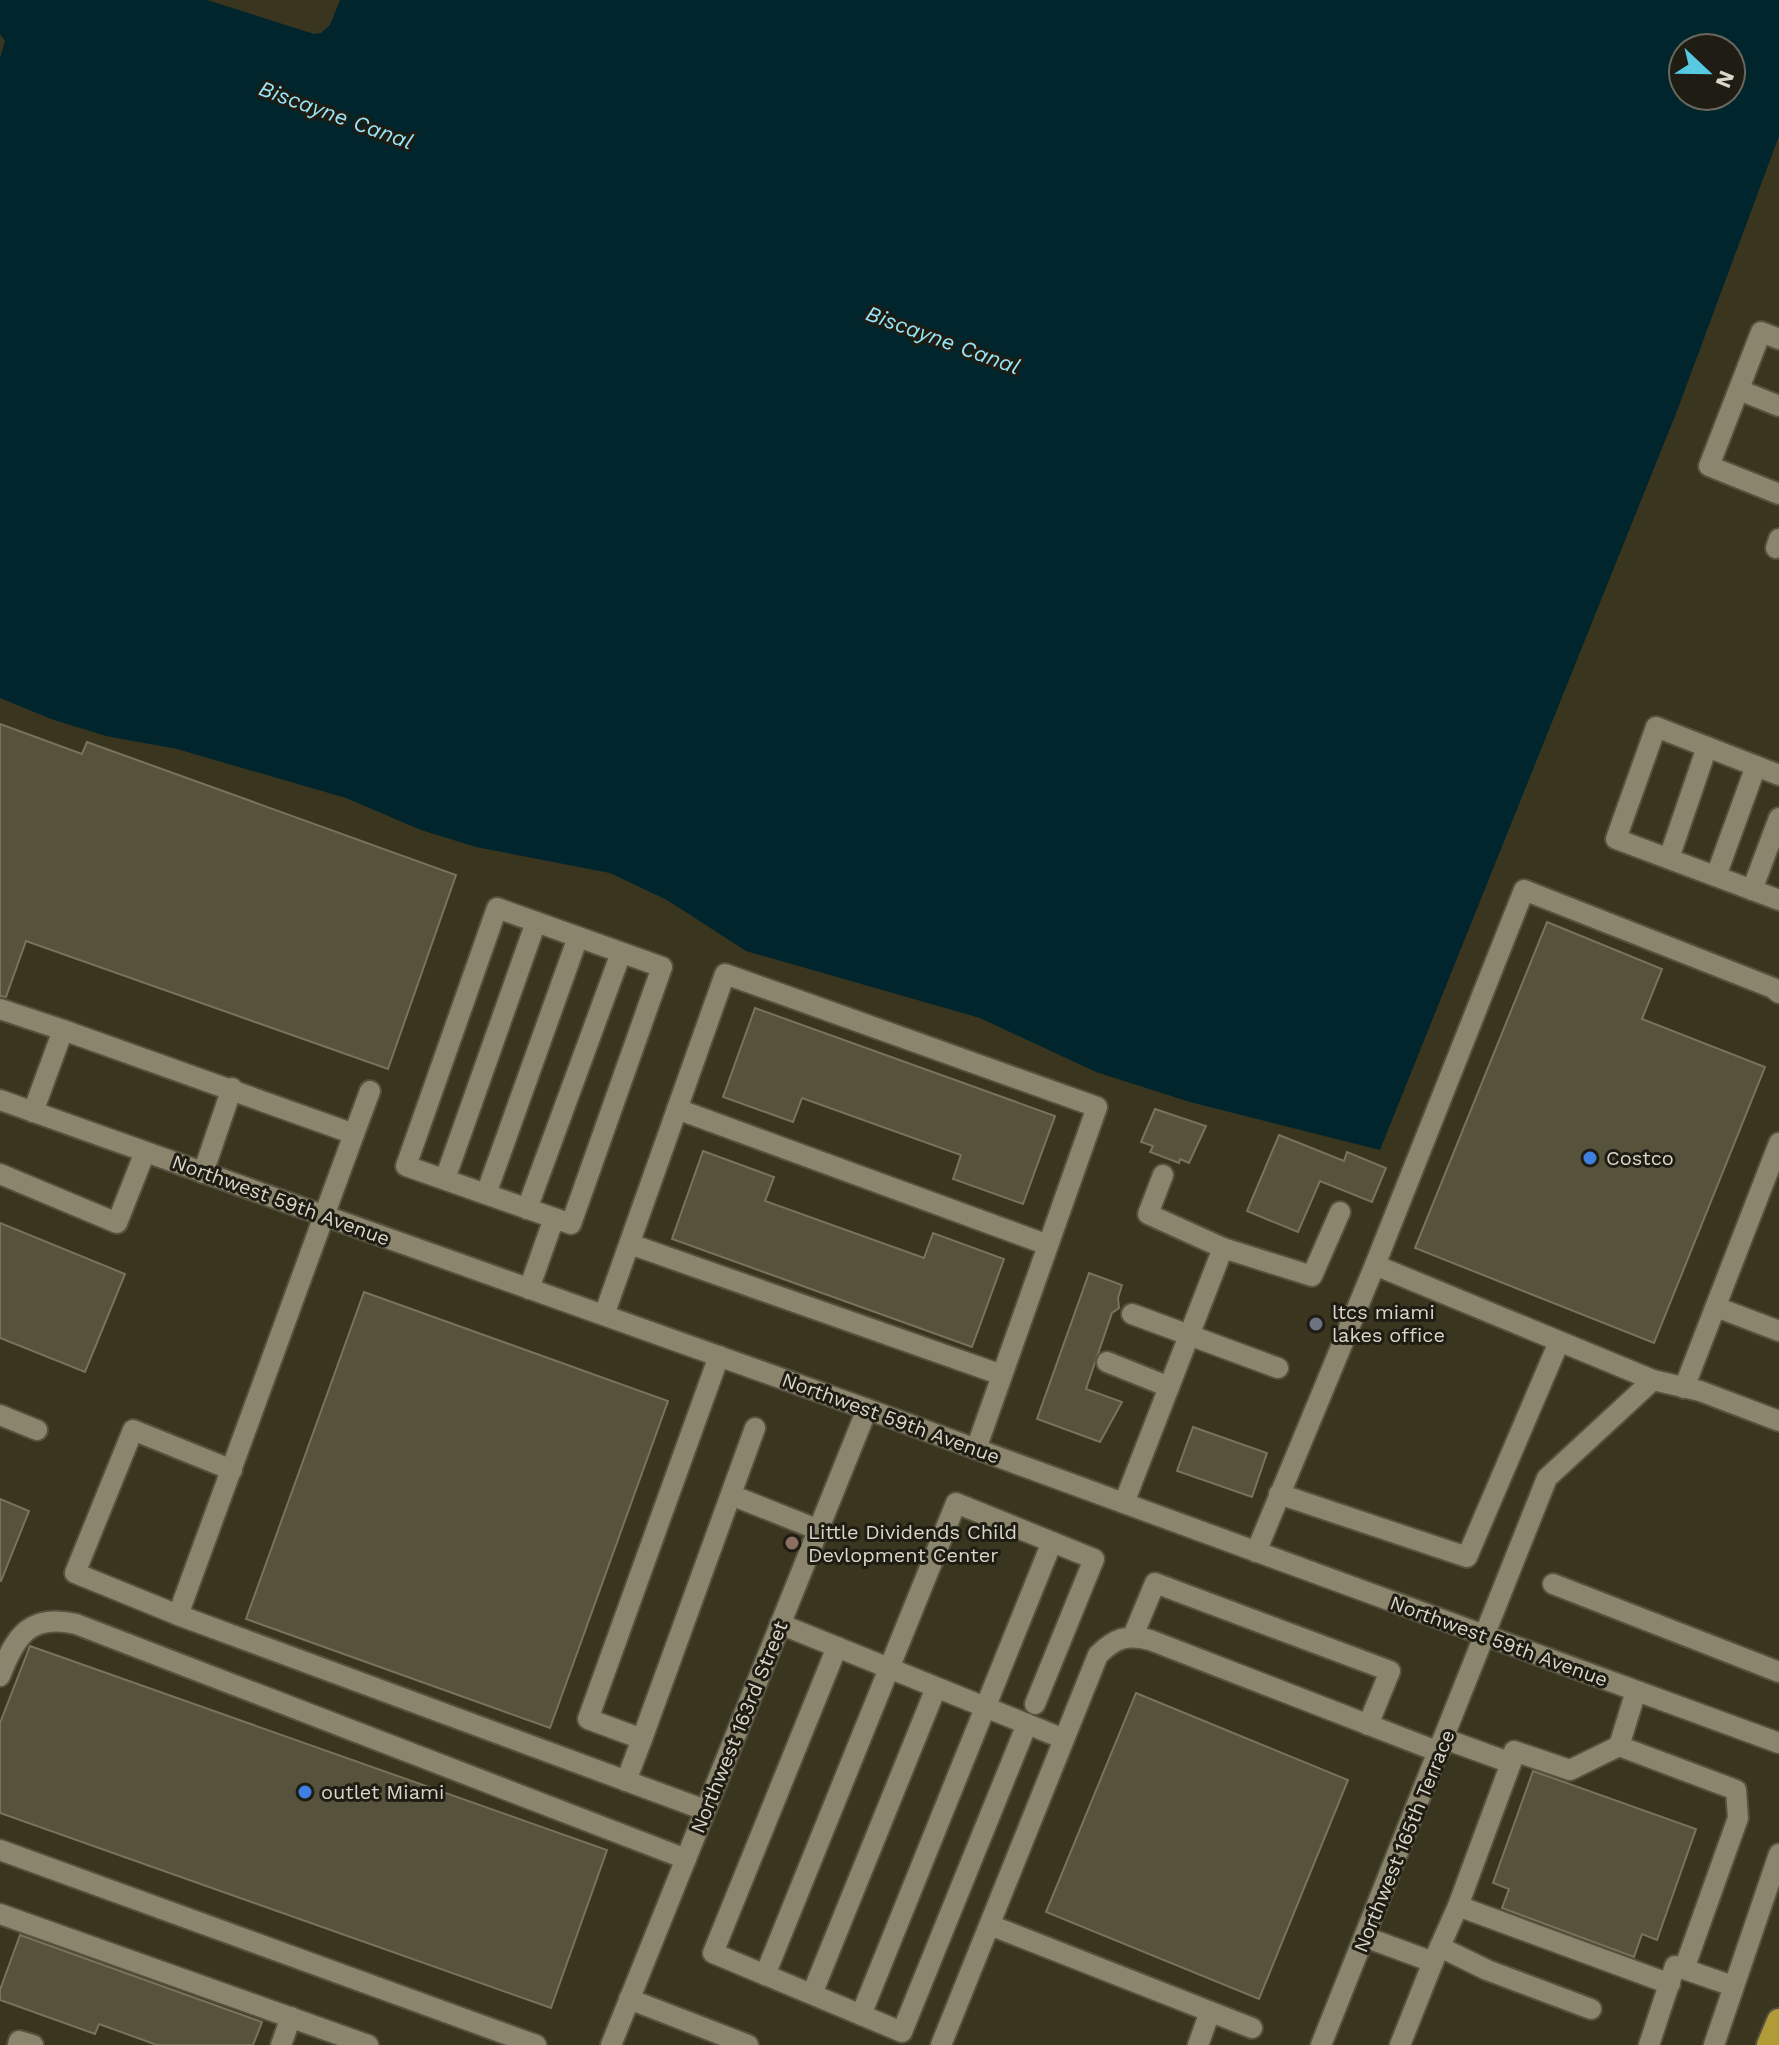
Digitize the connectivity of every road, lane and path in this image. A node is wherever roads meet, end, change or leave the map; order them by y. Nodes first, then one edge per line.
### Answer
1 (1779, 339) edge
2 (1739, 390) junction
3 (1779, 406) edge
4 (1779, 494) edge
5 (1707, 747) junction
6 (1756, 766) junction
7 (1779, 775) edge
8 (1779, 818) edge
9 (1669, 858) junction
10 (1716, 876) junction
11 (1752, 890) junction
12 (1779, 900) edge
13 (536, 922) junction
14 (578, 937) junction
15 (621, 953) junction
16 (1779, 993) edge
17 (0, 1009) edge
18 (63, 1030) junction
19 (232, 1088) junction
20 (370, 1091) dead end
21 (0, 1100) edge
22 (677, 1109) junction
23 (33, 1112) junction
24 (354, 1134) junction
25 (1779, 1143) edge
26 (145, 1152) junction
27 (203, 1173) junction
28 (0, 1174) edge
29 (1163, 1175) dead end
30 (445, 1179) junction
31 (486, 1194) junction
32 (527, 1209) junction
33 (1340, 1212) dead end
34 (327, 1217) junction
35 (554, 1218) junction
36 (630, 1244) junction
37 (1048, 1245) junction
38 (1223, 1248) junction
39 (1375, 1265) junction
40 (529, 1289) junction
41 (1716, 1307) junction
42 (1132, 1314) dead end
43 (604, 1315) junction
44 (1779, 1331) edge
45 (1189, 1335) junction
46 (1559, 1342) junction
47 (719, 1356) junction
48 (1107, 1362) dead end
49 (1278, 1368) dead end
50 (1002, 1375) junction
51 (1653, 1380) junction
52 (1169, 1387) junction
53 (1684, 1388) junction
54 (867, 1409) junction
55 (0, 1415) edge
56 (1779, 1421) edge
57 (755, 1428) dead end
58 (37, 1430) dead end
59 (976, 1449) junction
60 (232, 1470) junction
61 (1279, 1494) junction
62 (731, 1495) junction
63 (1124, 1503) junction
64 (819, 1530) junction
65 (1052, 1542) junction
66 (1256, 1552) junction
67 (1553, 1584) dead end
68 (178, 1615) junction
69 (780, 1624) junction
70 (1133, 1636) junction
71 (1486, 1637) junction
72 (837, 1647) junction
73 (889, 1668) junction
74 (1779, 1672) edge
75 (0, 1676) edge
76 (936, 1688) junction
77 (1636, 1691) junction
78 (1035, 1704) dead end
79 (985, 1707) junction
80 (1027, 1724) junction
81 (1368, 1725) junction
82 (642, 1739) junction
83 (1064, 1739) junction
84 (1779, 1743) edge
85 (1442, 1745) junction
86 (1619, 1746) junction
87 (1511, 1763) junction
88 (626, 1781) junction
89 (705, 1810) junction
90 (0, 1850) edge
91 (1779, 1854) edge
92 (686, 1859) junction
93 (1458, 1906) junction
94 (0, 1914) edge
95 (990, 1925) junction
96 (1365, 1937) junction
97 (1436, 1955) junction
98 (765, 1975) junction
99 (1677, 1977) junction
100 (1733, 1986) junction
101 (812, 1994) junction
102 (629, 1999) junction
103 (1591, 2009) dead end
104 (1210, 2012) junction
105 (861, 2015) junction
106 (291, 2017) junction
107 (1779, 2021) edge
108 (1252, 2028) dead end
109 (337, 2040) edge
110 (18, 2045) edge
111 (33, 2045) edge
112 (281, 2045) edge
113 (368, 2045) edge
114 (536, 2045) edge
115 (611, 2045) edge
116 (748, 2045) edge
117 (941, 2045) edge
118 (1198, 2045) edge
119 (1321, 2045) edge
120 (1400, 2045) edge
121 (1649, 2045) edge
122 (1714, 2045) edge
123 (1769, 2045) edge

1 - 2 street
2 - 3 street
2 - 4 street
5 - 6 street
5 - 9 street
5 - 9 street
6 - 7 street
6 - 10 street
8 - 11 street
9 - 10 street
10 - 11 street
11 - 12 street
13 - 14 street
13 - 30 street
13 - 30 street
14 - 15 street
14 - 31 street
15 - 32 street
15 - 35 street
16 - 39 street
17 - 18 street
18 - 19 street
18 - 23 street
19 - 24 street
19 - 27 street
20 - 24 street
21 - 23 street, Northwest 59th Avenue
22 - 36 street
22 - 37 street
22 - 37 street
23 - 26 street, Northwest 59th Avenue
24 - 34 street
25 - 41 street
26 - 27 street, Northwest 59th Avenue
26 - 28 street
27 - 34 street, Northwest 59th Avenue
29 - 38 street
30 - 31 street
31 - 32 street
32 - 35 street
33 - 38 street
34 - 40 street, Northwest 59th Avenue
34 - 60 street
35 - 40 street
36 - 43 street
36 - 50 street
37 - 50 street
38 - 45 street
39 - 46 street
39 - 61 street
40 - 43 street, Northwest 59th Avenue
41 - 44 street
41 - 53 street
42 - 45 street
43 - 47 street, Northwest 59th Avenue
45 - 49 street
45 - 52 street
46 - 51 street
46 - 61 street
47 - 54 street, Northwest 59th Avenue
47 - 82 street
48 - 52 street
50 - 59 street
51 - 53 street
51 - 71 street, Northwest 165th Terrace
52 - 63 street
53 - 56 street
54 - 59 street, Northwest 59th Avenue
54 - 64 street, Northwest 163rd Street
55 - 58 street
57 - 62 street
59 - 63 street, Northwest 59th Avenue
60 - 68 street
60 - 68 street
61 - 66 street
62 - 64 street
62 - 82 street
63 - 66 street, Northwest 59th Avenue
64 - 69 street, Northwest 163rd Street
65 - 73 street
65 - 78 street
65 - 79 street
66 - 71 street, Northwest 59th Avenue
67 - 74 street
68 - 88 street
69 - 72 street
69 - 89 street, Northwest 163rd Street
70 - 81 street
70 - 81 street
70 - 83 street
71 - 77 street, Northwest 59th Avenue
71 - 85 street, Northwest 165th Terrace
72 - 73 street
72 - 98 street
73 - 76 street
73 - 98 street
75 - 92 street
76 - 79 street
76 - 101 street
77 - 84 street, Northwest 59th Avenue
77 - 86 street
79 - 80 street
79 - 105 street
80 - 83 street
80 - 105 street
81 - 85 street
82 - 88 street
83 - 95 street
85 - 87 street
85 - 96 street, Northwest 165th Terrace
86 - 87 street
86 - 99 street
87 - 93 street
88 - 89 street
89 - 92 street, Northwest 163rd Street
90 - 114 street
91 - 100 street
92 - 102 street, Northwest 163rd Street
93 - 97 street
93 - 99 street
94 - 106 street
95 - 104 street
95 - 117 street
96 - 97 street
96 - 119 street, Northwest 165th Terrace
97 - 103 street
97 - 120 street
98 - 101 street
99 - 100 street
99 - 121 street
100 - 122 street
101 - 105 street
102 - 115 street, Northwest 163rd Street
102 - 116 street
104 - 108 street
104 - 118 street
106 - 109 street
106 - 112 street
107 - 123 highway
109 - 113 street
110 - 111 street

